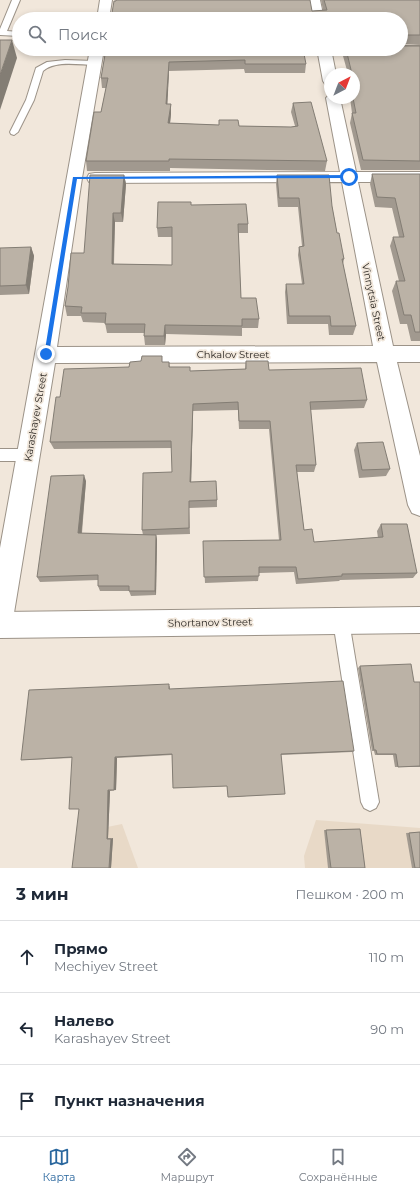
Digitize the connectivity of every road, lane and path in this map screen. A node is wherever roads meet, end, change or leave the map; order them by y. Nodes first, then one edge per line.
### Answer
1 (16, 0) edge
2 (106, 0) edge
3 (314, 0) edge
4 (12, 12) edge
5 (12, 12) edge
6 (103, 12) edge
7 (317, 12) edge
8 (12, 34) edge
9 (408, 50) edge
10 (420, 50) edge
11 (90, 56) edge
12 (99, 56) edge
13 (325, 56) edge
14 (327, 68) edge
15 (334, 104) edge
16 (14, 132) dead end
17 (349, 177) junction
18 (420, 177) edge
19 (74, 178) junction
20 (46, 354) junction
21 (385, 354) junction
22 (420, 354) edge
23 (0, 455) edge
24 (29, 455) junction
25 (419, 501) edge
26 (0, 620) edge
27 (420, 620) edge
28 (341, 621) junction
29 (0, 625) edge
30 (370, 802) dead end

1 - 5 lane
2 - 6 street
3 - 7 street
4 - 8 lane
9 - 10 street
11 - 16 lane
12 - 19 street, Karashaуev Street
13 - 14 street
15 - 17 street, Vinnytsia Street
17 - 18 street
17 - 19 street
17 - 21 street, Vinnytsia Street
19 - 20 street, Karashaуev Street
20 - 21 street, Chkalov Street
20 - 24 street, Karashaуev Street
21 - 22 street, Chkalov Street
21 - 25 street, Vinnytsia Street
23 - 24 lane
24 - 26 street, Karashaуev Street
27 - 28 street, Shortanov Street
28 - 29 street, Shortanov Street
28 - 30 lane

